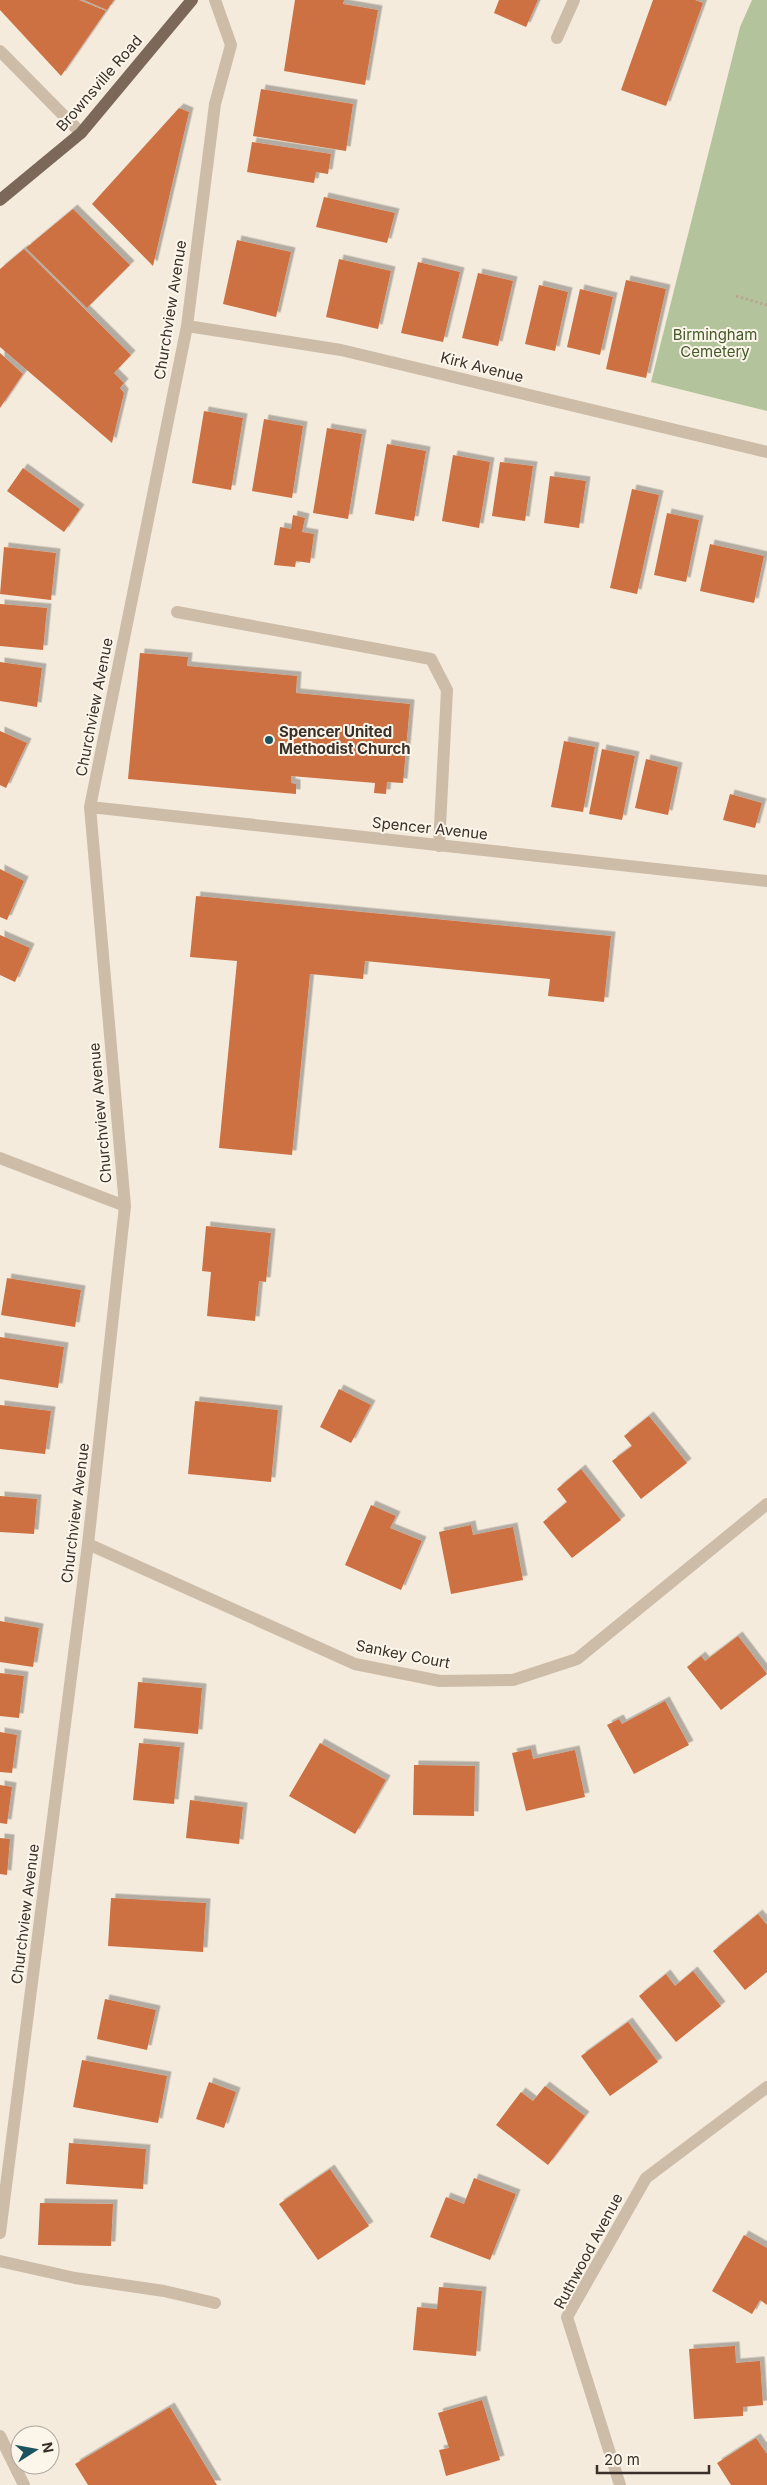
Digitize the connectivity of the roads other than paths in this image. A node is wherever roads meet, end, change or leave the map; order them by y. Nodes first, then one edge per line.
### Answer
1 (192, 0) edge
2 (215, 0) edge
3 (574, 0) edge
4 (557, 38) dead end
5 (0, 51) edge
6 (81, 133) junction
7 (0, 200) edge
8 (187, 326) junction
9 (767, 452) edge
10 (177, 612) dead end
11 (90, 808) junction
12 (438, 846) junction
13 (767, 881) edge
14 (0, 1158) edge
15 (125, 1206) junction
16 (767, 1504) edge
17 (88, 1544) junction
18 (767, 2088) edge
19 (0, 2233) edge
20 (0, 2261) edge
21 (215, 2303) dead end
22 (0, 2436) edge
23 (24, 2485) edge
24 (620, 2485) edge

1 - 6 main road, Brownsville Road
2 - 8 street, Churchview Avenue
3 - 4 street
5 - 6 street
6 - 7 main road, Brownsville Road
8 - 9 street, Kirk Avenue
8 - 11 street, Churchview Avenue
10 - 12 street
11 - 12 street, Spencer Avenue
11 - 15 street, Churchview Avenue
12 - 13 street, Spencer Avenue
14 - 15 street
15 - 17 street, Churchview Avenue
16 - 17 street, Sankey Court
17 - 19 street, Churchview Avenue
18 - 24 street, Ruthwood Avenue
20 - 21 street
22 - 23 street

